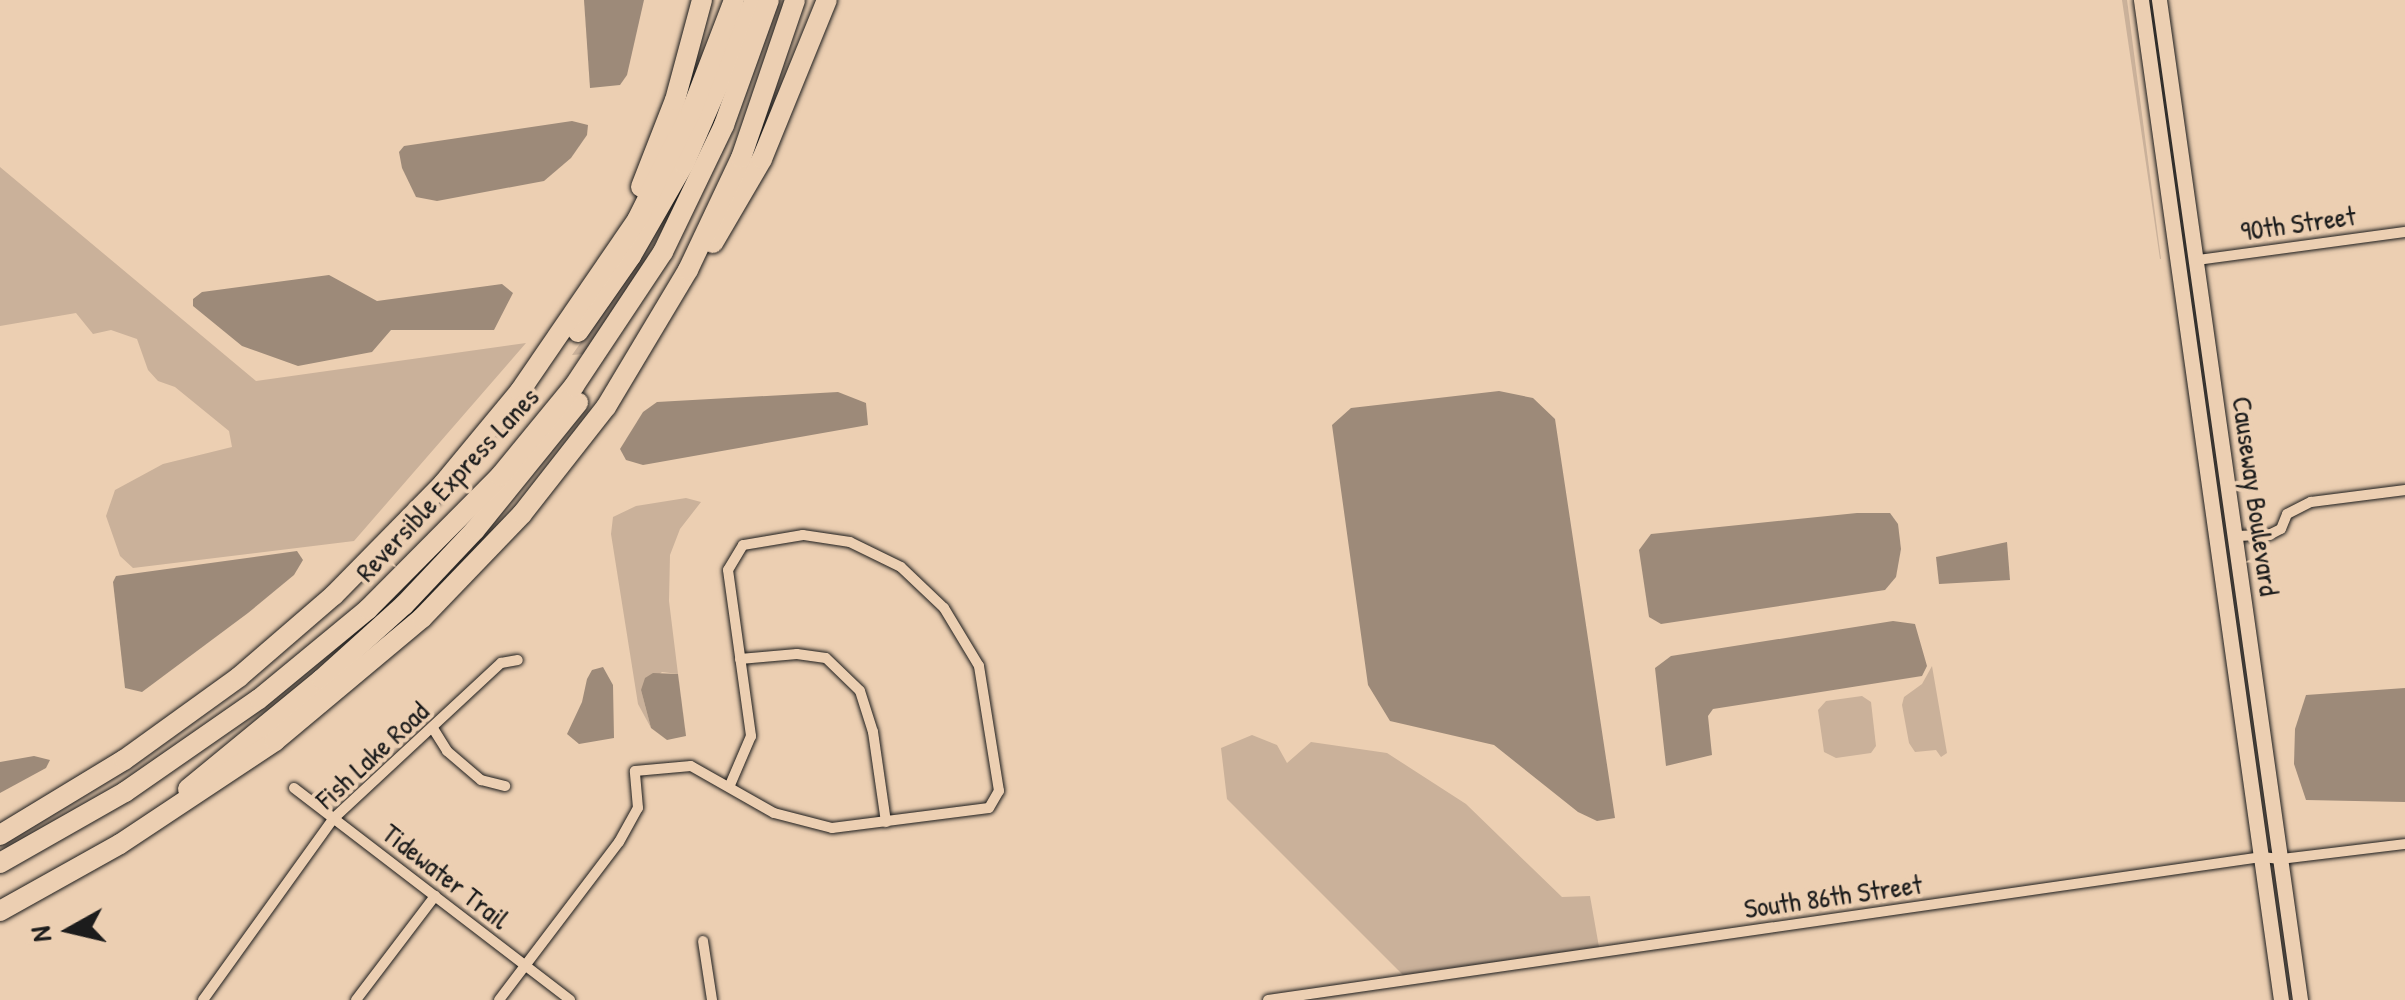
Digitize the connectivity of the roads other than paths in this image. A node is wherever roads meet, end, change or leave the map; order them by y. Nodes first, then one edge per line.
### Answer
1 (702, 0) edge
2 (734, 0) edge
3 (756, 0) edge
4 (769, 0) edge
5 (795, 0) edge
6 (826, 0) edge
7 (2141, 0) edge
8 (2160, 0) edge
9 (2405, 232) edge
10 (2198, 260) junction
11 (609, 262) junction
12 (688, 270) junction
13 (552, 356) junction
14 (583, 386) junction
15 (2203, 439) junction
16 (2405, 490) edge
17 (2236, 536) junction
18 (2219, 552) junction
19 (740, 658) junction
20 (518, 660) dead end
21 (2254, 666) junction
22 (434, 730) junction
23 (730, 785) junction
24 (505, 786) dead end
25 (294, 788) dead end
26 (334, 818) junction
27 (886, 822) junction
28 (0, 834) edge
29 (120, 844) junction
30 (2405, 844) edge
31 (2261, 857) junction
32 (2281, 860) junction
33 (0, 863) edge
34 (435, 896) junction
35 (0, 911) edge
36 (703, 941) dead end
37 (525, 966) junction
38 (203, 1000) edge
39 (356, 1000) edge
40 (499, 1000) edge
41 (570, 1000) edge
42 (712, 1000) edge
43 (1268, 1000) edge
44 (2281, 1000) edge
45 (2300, 1000) edge

1 - 11 highway
2 - 11 highway
3 - 13 highway
4 - 14 highway, Reversible Express Lanes
5 - 12 highway
6 - 12 highway
7 - 15 main road, Causeway Boulevard
8 - 10 main road, Causeway Boulevard
9 - 10 street, 90th Street
10 - 17 main road, Causeway Boulevard
11 - 13 highway
12 - 29 highway
13 - 28 highway
14 - 29 highway
14 - 33 highway, Reversible Express Lanes
15 - 17 main road
15 - 18 main road, Causeway Boulevard
16 - 17 street
17 - 21 main road, Causeway Boulevard
18 - 21 main road
18 - 31 main road, Causeway Boulevard
19 - 23 street
19 - 27 street
19 - 27 street
20 - 22 street, Fish Lake Road
21 - 32 main road, Causeway Boulevard
22 - 24 street
22 - 26 street, Fish Lake Road
23 - 27 street
23 - 37 street
25 - 26 street, Tidewater Trail
26 - 34 street, Tidewater Trail
26 - 38 street, Fish Lake Road
29 - 35 highway
30 - 32 street, South 86th Street
31 - 32 street, South 86th Street
31 - 43 street, South 86th Street
31 - 44 main road, Causeway Boulevard
32 - 45 main road, Causeway Boulevard
34 - 37 street, Tidewater Trail
34 - 39 street
36 - 42 street
37 - 40 street
37 - 41 street, Tidewater Trail

